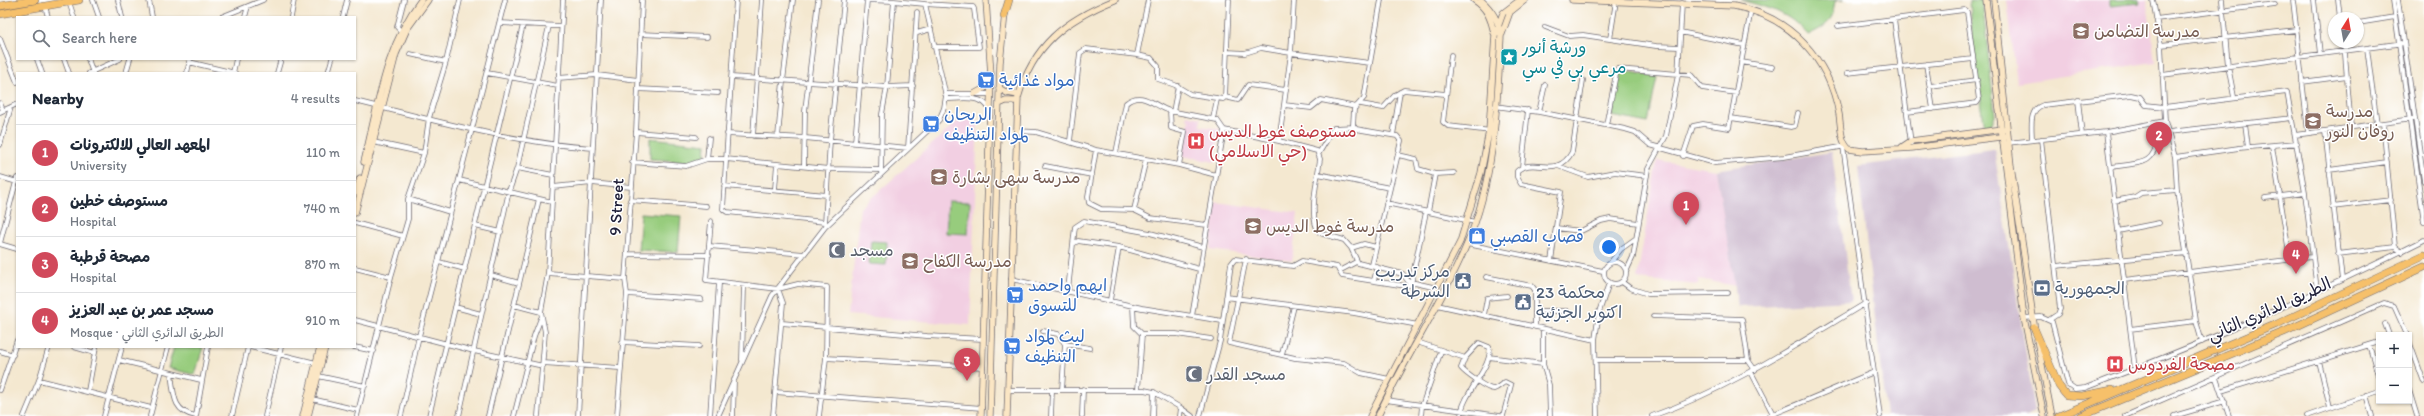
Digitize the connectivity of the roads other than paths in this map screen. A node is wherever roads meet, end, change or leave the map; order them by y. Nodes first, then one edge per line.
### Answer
1 (35, 0) edge
2 (79, 0) edge
3 (93, 0) edge
4 (118, 0) edge
5 (149, 0) edge
6 (263, 0) edge
7 (294, 0) edge
8 (347, 0) edge
9 (404, 0) edge
10 (421, 0) edge
11 (428, 0) edge
12 (460, 0) edge
13 (505, 0) edge
14 (563, 0) edge
15 (601, 0) edge
16 (637, 0) edge
17 (642, 0) edge
18 (736, 0) edge
19 (762, 0) edge
20 (793, 0) edge
21 (818, 0) edge
22 (844, 0) edge
23 (866, 0) edge
24 (986, 0) edge
25 (1008, 0) edge
26 (1115, 0) edge
27 (1148, 0) edge
28 (1230, 0) edge
29 (1294, 0) edge
30 (1381, 0) edge
31 (1474, 0) edge
32 (1481, 0) edge
33 (1520, 0) edge
34 (1525, 0) edge
35 (1572, 0) edge
36 (1986, 0) edge
37 (1994, 0) edge
38 (2153, 0) edge
39 (2222, 0) edge
40 (2293, 0) edge
41 (2314, 0) edge
42 (2338, 0) edge
43 (2393, 0) edge
44 (2398, 0) edge
45 (894, 1) edge
46 (1616, 1) junction
47 (69, 2) junction
48 (1682, 3) junction
49 (925, 4) junction
50 (2275, 4) dead end
51 (44, 5) junction
52 (0, 6) edge
53 (248, 6) junction
54 (22, 9) junction
55 (1751, 10) junction
56 (2222, 11) junction
57 (917, 12) dead end
58 (2339, 12) edge
59 (0, 14) edge
60 (24, 16) edge
61 (48, 16) edge
62 (74, 16) edge
63 (99, 16) edge
64 (122, 16) edge
65 (152, 16) edge
66 (223, 16) edge
67 (245, 16) edge
68 (291, 16) edge
69 (343, 16) edge
70 (1004, 16) joint
71 (2395, 17) junction
72 (2156, 19) junction
73 (1894, 20) junction
74 (1499, 22) junction
75 (2364, 22) edge
76 (500, 23) junction
77 (523, 25) junction
78 (549, 26) junction
79 (561, 26) junction
80 (1838, 26) dead end
81 (1545, 27) dead end
82 (931, 29) junction
83 (2296, 30) junction
84 (400, 31) junction
85 (1680, 32) junction
86 (917, 33) junction
87 (640, 34) junction
88 (1498, 36) junction
89 (707, 37) dead end
90 (0, 39) edge
91 (1610, 39) junction
92 (2226, 39) junction
93 (2404, 43) junction
94 (2399, 44) junction
95 (1744, 45) junction
96 (2160, 45) junction
97 (934, 47) junction
98 (1679, 47) junction
99 (2367, 48) junction
100 (2345, 50) junction
101 (1227, 52) junction
102 (1291, 53) junction
103 (410, 54) dead end
104 (2320, 54) junction
105 (1137, 55) junction
106 (1450, 55) dead end
107 (2299, 56) junction
108 (1973, 58) junction
109 (37, 60) edge
110 (64, 60) edge
111 (88, 60) edge
112 (117, 60) edge
113 (130, 60) edge
114 (190, 60) edge
115 (236, 60) edge
116 (281, 60) edge
117 (332, 60) edge
118 (446, 62) junction
119 (1741, 62) junction
120 (1370, 63) junction
121 (1926, 64) junction
122 (1900, 66) junction
123 (2228, 66) junction
124 (1772, 67) dead end
125 (42, 72) edge
126 (69, 72) edge
127 (92, 72) edge
128 (126, 72) edge
129 (186, 72) edge
130 (230, 72) edge
131 (233, 72) edge
132 (277, 72) edge
133 (328, 72) edge
134 (487, 73) junction
135 (1847, 73) dead end
136 (991, 75) junction
137 (1678, 75) junction
138 (2162, 75) junction
139 (597, 76) junction
140 (2347, 76) junction
141 (731, 77) junction
142 (509, 78) junction
143 (558, 78) junction
144 (16, 79) edge
145 (757, 79) junction
146 (638, 80) junction
147 (1583, 80) dead end
148 (1977, 80) junction
149 (782, 81) junction
150 (809, 82) junction
151 (2302, 82) junction
152 (536, 83) junction
153 (836, 83) junction
154 (860, 84) junction
155 (1545, 85) dead end
156 (558, 86) junction
157 (913, 86) junction
158 (1178, 86) junction
159 (1930, 86) junction
160 (887, 87) junction
161 (999, 88) junction
162 (638, 89) junction
163 (1286, 90) junction
164 (1400, 92) junction
165 (718, 93) dead end
166 (1736, 93) junction
167 (945, 94) junction
168 (974, 94) junction
169 (991, 94) junction
170 (1446, 94) junction
171 (1225, 97) junction
172 (2234, 97) junction
173 (1018, 98) junction
174 (946, 99) junction
175 (1217, 99) junction
176 (2078, 100) junction
177 (356, 101) edge
178 (0, 103) edge
179 (16, 104) edge
180 (999, 104) junction
181 (1361, 104) junction
182 (1284, 105) junction
183 (1490, 105) junction
184 (1498, 106) junction
185 (11, 107) junction
186 (380, 107) junction
187 (1356, 107) junction
188 (2164, 107) junction
189 (1933, 109) junction
190 (1528, 110) junction
191 (2, 111) edge
192 (990, 111) junction
193 (999, 111) junction
194 (1171, 112) junction
195 (1539, 112) junction
196 (1907, 112) junction
197 (1798, 113) dead end
198 (429, 118) junction
199 (1731, 118) junction
200 (2292, 118) junction
201 (1213, 119) junction
202 (1577, 119) junction
203 (2416, 119) junction
204 (2410, 120) junction
205 (2165, 121) junction
206 (2245, 123) junction
207 (2383, 123) junction
208 (2377, 124) junction
209 (1606, 125) junction
210 (2351, 127) junction
211 (473, 128) junction
212 (1354, 128) junction
213 (2007, 129) junction
214 (1224, 130) junction
215 (2000, 130) junction
216 (1016, 131) junction
217 (1489, 131) junction
218 (2325, 131) junction
219 (636, 132) junction
220 (1495, 132) junction
221 (2106, 132) junction
222 (2169, 132) junction
223 (2308, 132) junction
224 (497, 134) junction
225 (727, 134) junction
226 (1393, 135) junction
227 (2082, 135) junction
228 (2295, 135) junction
229 (753, 136) junction
230 (2001, 136) junction
231 (2008, 136) junction
232 (696, 137) dead end
233 (778, 137) junction
234 (709, 138) dead end
235 (805, 138) junction
236 (522, 139) junction
237 (2041, 139) junction
238 (830, 140) junction
239 (1279, 140) junction
240 (2032, 140) junction
241 (1070, 141) junction
242 (1911, 141) junction
243 (373, 142) junction
244 (855, 142) junction
245 (2002, 143) junction
246 (2009, 143) junction
247 (2296, 143) junction
248 (0, 145) edge
249 (882, 145) junction
250 (555, 146) junction
251 (1844, 146) junction
252 (2272, 146) junction
253 (1901, 147) junction
254 (2248, 147) junction
255 (593, 148) junction
256 (908, 148) junction
257 (1660, 148) junction
258 (1912, 148) junction
259 (1096, 150) junction
260 (1116, 153) junction
261 (1319, 153) junction
262 (424, 154) junction
263 (1398, 154) junction
264 (1683, 156) junction
265 (2175, 157) junction
266 (707, 159) junction
267 (726, 159) junction
268 (1146, 159) junction
269 (632, 162) junction
270 (2387, 162) junction
271 (777, 164) junction
272 (804, 165) junction
273 (1179, 165) junction
274 (1045, 166) dead end
275 (1558, 166) junction
276 (1522, 167) junction
277 (2111, 167) junction
278 (517, 168) junction
279 (829, 169) junction
280 (2329, 170) junction
281 (881, 172) junction
282 (1454, 173) dead end
283 (1318, 174) junction
284 (1435, 174) junction
285 (553, 175) junction
286 (1092, 175) junction
287 (1216, 175) junction
288 (1647, 176) junction
289 (0, 177) edge
290 (16, 180) edge
291 (459, 180) junction
292 (2424, 181) edge
293 (592, 183) junction
294 (16, 184) edge
295 (485, 186) junction
296 (724, 186) junction
297 (553, 187) junction
298 (631, 187) junction
299 (1390, 188) junction
300 (775, 189) junction
301 (356, 190) edge
302 (2177, 190) junction
303 (509, 191) junction
304 (2305, 193) junction
305 (827, 195) junction
306 (2281, 197) junction
307 (2266, 198) dead end
308 (408, 199) junction
309 (539, 200) junction
310 (630, 200) junction
311 (2114, 200) junction
312 (2391, 200) junction
313 (552, 202) junction
314 (1386, 203) junction
315 (706, 206) dead end
316 (2332, 207) junction
317 (356, 209) edge
318 (1134, 210) junction
319 (450, 212) junction
320 (1427, 212) junction
321 (711, 221) dead end
322 (1468, 221) junction
323 (825, 222) junction
324 (1475, 222) junction
325 (2424, 222) edge
326 (356, 223) edge
327 (1638, 223) junction
328 (2159, 224) dead end
329 (1207, 225) junction
330 (475, 226) junction
331 (825, 227) junction
332 (1556, 228) junction
333 (2118, 230) junction
334 (501, 232) junction
335 (404, 236) junction
336 (1635, 239) junction
337 (2424, 240) edge
338 (0, 244) edge
339 (1073, 244) junction
340 (1467, 244) junction
341 (709, 246) junction
342 (1119, 247) junction
343 (1203, 247) junction
344 (1376, 247) junction
345 (2395, 247) junction
346 (16, 248) edge
347 (1351, 248) junction
348 (2402, 252) junction
349 (2187, 253) junction
350 (627, 254) junction
351 (708, 254) junction
352 (804, 254) junction
353 (2338, 254) junction
354 (2424, 255) edge
355 (2312, 256) junction
356 (1246, 259) junction
357 (2290, 259) junction
358 (2122, 260) junction
359 (1551, 261) junction
360 (439, 262) junction
361 (1356, 262) junction
362 (1610, 263) junction
363 (1372, 266) junction
364 (2056, 266) junction
365 (2424, 267) edge
366 (356, 268) edge
367 (1377, 268) junction
368 (465, 269) junction
369 (1199, 269) junction
370 (1339, 271) junction
371 (1604, 271) junction
372 (1626, 272) junction
373 (548, 273) junction
374 (2189, 273) junction
375 (491, 275) junction
376 (585, 276) junction
377 (391, 277) junction
378 (1486, 277) dead end
379 (1010, 278) junction
380 (625, 279) junction
381 (2124, 280) junction
382 (2342, 280) junction
383 (1374, 281) junction
384 (1622, 282) junction
385 (519, 283) junction
386 (718, 283) junction
387 (1609, 283) junction
388 (1411, 284) junction
389 (744, 286) junction
390 (1437, 288) junction
391 (778, 289) junction
392 (1068, 290) junction
393 (2317, 290) junction
394 (1728, 293) dead end
395 (627, 294) junction
396 (1507, 296) dead end
397 (1226, 297) junction
398 (701, 299) dead end
399 (1238, 299) junction
400 (1110, 300) junction
401 (1866, 303) junction
402 (1437, 304) junction
403 (514, 305) junction
404 (1133, 306) junction
405 (1294, 306) junction
406 (455, 307) junction
407 (1535, 311) junction
408 (1567, 311) dead end
409 (481, 314) junction
410 (541, 315) junction
411 (1484, 315) junction
412 (1192, 316) junction
413 (1653, 316) dead end
414 (2032, 317) junction
415 (2024, 318) junction
416 (356, 320) edge
417 (2049, 320) junction
418 (2196, 320) junction
419 (1222, 321) junction
420 (782, 323) junction
421 (2385, 324) dead end
422 (1418, 325) junction
423 (379, 326) junction
424 (1535, 327) junction
425 (826, 328) junction
426 (2034, 328) junction
427 (1543, 329) junction
428 (2130, 329) junction
429 (1043, 331) dead end
430 (2388, 332) edge
431 (2405, 332) edge
432 (1142, 334) junction
433 (418, 336) junction
434 (983, 339) junction
435 (1211, 339) dead end
436 (1595, 340) junction
437 (622, 342) junction
438 (1417, 342) junction
439 (2202, 342) junction
440 (2376, 343) edge
441 (16, 344) edge
442 (447, 344) junction
443 (1065, 344) junction
444 (2369, 345) junction
445 (699, 346) dead end
446 (356, 347) edge
447 (49, 348) edge
448 (78, 348) edge
449 (96, 348) edge
450 (122, 348) edge
451 (168, 348) edge
452 (208, 348) edge
453 (249, 348) edge
454 (253, 348) edge
455 (281, 348) edge
456 (320, 348) edge
457 (325, 348) edge
458 (1090, 348) dead end
459 (374, 351) junction
460 (474, 351) junction
461 (1441, 351) junction
462 (2412, 351) edge
463 (0, 352) edge
464 (95, 353) junction
465 (279, 354) junction
466 (1282, 354) junction
467 (13, 355) junction
468 (1489, 357) junction
469 (501, 358) junction
470 (826, 358) junction
471 (1465, 358) junction
472 (119, 360) junction
473 (1596, 360) junction
474 (1748, 360) junction
475 (742, 361) junction
476 (2319, 362) junction
477 (316, 363) junction
478 (527, 364) junction
479 (1544, 364) junction
480 (543, 365) junction
481 (580, 365) junction
482 (983, 367) junction
483 (620, 368) junction
484 (2376, 368) edge
485 (2135, 369) junction
486 (163, 371) junction
487 (1753, 371) junction
488 (1874, 372) junction
489 (171, 373) junction
490 (318, 376) junction
491 (734, 378) junction
492 (2216, 378) junction
493 (1389, 379) junction
494 (39, 380) junction
495 (201, 380) junction
496 (1476, 380) junction
497 (2424, 382) edge
498 (365, 386) junction
499 (1083, 389) junction
500 (0, 390) edge
501 (1008, 390) junction
502 (1052, 390) junction
503 (1062, 390) junction
504 (1138, 390) junction
505 (2119, 390) junction
506 (88, 391) junction
507 (775, 392) junction
508 (1154, 392) junction
509 (2221, 392) junction
510 (2376, 392) edge
511 (2366, 395) junction
512 (108, 396) junction
513 (821, 397) junction
514 (312, 399) junction
515 (1386, 400) junction
516 (2412, 400) edge
517 (2225, 401) junction
518 (1422, 406) junction
519 (2330, 407) junction
520 (152, 408) junction
521 (982, 408) junction
522 (1181, 408) junction
523 (358, 410) junction
524 (2319, 411) junction
525 (2043, 413) edge
526 (1461, 414) edge
527 (1771, 415) edge
528 (24, 416) edge
529 (104, 416) edge
530 (150, 416) edge
531 (196, 416) edge
532 (232, 416) edge
533 (265, 416) edge
534 (303, 416) edge
535 (308, 416) edge
536 (357, 416) edge
537 (401, 416) edge
538 (429, 416) edge
539 (459, 416) edge
540 (488, 416) edge
541 (514, 416) edge
542 (538, 416) edge
543 (578, 416) edge
544 (617, 416) edge
545 (710, 416) edge
546 (718, 416) edge
547 (733, 416) edge
548 (773, 416) edge
549 (820, 416) edge
550 (981, 416) edge
551 (990, 416) edge
552 (1007, 416) edge
553 (1051, 416) edge
554 (1082, 416) edge
555 (1154, 416) edge
556 (1180, 416) edge
557 (1192, 416) edge
558 (1200, 416) edge
559 (1370, 416) edge
560 (1378, 416) edge
561 (1421, 416) edge
562 (1500, 416) edge
563 (1503, 416) edge
564 (1550, 416) edge
565 (1597, 416) edge
566 (1652, 416) edge
567 (1880, 416) edge
568 (2052, 416) edge
569 (2059, 416) edge
570 (2081, 416) edge
571 (2125, 416) edge
572 (2174, 416) edge
573 (2229, 416) edge
574 (2307, 416) edge
575 (2321, 416) edge
576 (2372, 416) edge
577 (2417, 416) edge

1 - 52 highway
2 - 47 highway
3 - 63 street
4 - 64 street
5 - 65 street
6 - 53 street
7 - 68 street
8 - 69 street
9 - 84 street
10 - 84 street
11 - 186 street
12 - 118 street
13 - 76 street
14 - 79 street
15 - 139 street
16 - 17 street
17 - 87 street, 9 Street
18 - 141 street
19 - 145 street
20 - 149 street
21 - 150 street
22 - 153 street
23 - 45 street
23 - 154 street
24 - 136 street
25 - 70 highway
26 - 173 street
27 - 105 street
28 - 101 street
29 - 102 street
30 - 120 street
31 - 88 street
32 - 74 street
33 - 74 street
34 - 88 street
35 - 46 street
36 - 215 street
37 - 213 street
38 - 72 street
39 - 56 street
40 - 83 street
41 - 104 street
42 - 58 street
43 - 71 street
44 - 93 street
45 - 49 street
45 - 160 street
46 - 48 street
46 - 91 street
47 - 51 highway
47 - 62 street
48 - 55 street
48 - 85 street
49 - 82 street
49 - 97 street
50 - 56 street
51 - 54 highway
51 - 61 street
53 - 66 street
53 - 67 street
54 - 59 highway
54 - 60 street
55 - 95 street
55 - 251 street
56 - 72 street
56 - 92 street
57 - 86 street
70 - 161 street
71 - 75 street
71 - 94 street
72 - 96 street
73 - 80 street
73 - 108 street
73 - 122 street
74 - 88 street
76 - 77 street
76 - 134 street
77 - 78 street
77 - 142 street
78 - 79 street
78 - 152 street
79 - 143 street
81 - 91 street
82 - 86 street
82 - 97 street
83 - 92 street
83 - 107 street
84 - 186 street
85 - 95 street
85 - 98 street
86 - 157 street
87 - 89 street
87 - 146 street, 9 Street
88 - 183 street
88 - 184 street
90 - 144 street
91 - 98 street
92 - 96 street
92 - 123 street
93 - 94 street
93 - 203 street
94 - 99 street
94 - 204 street
95 - 119 street
96 - 138 street
97 - 167 street
98 - 137 street
99 - 100 street
99 - 208 street
100 - 104 street
100 - 140 street
101 - 102 street
101 - 171 street
102 - 120 street
102 - 163 street
103 - 118 street
104 - 107 street
105 - 158 street
105 - 241 street
106 - 170 street
107 - 123 street
107 - 151 street
108 - 121 street
108 - 148 street
109 - 125 street
110 - 126 street
111 - 127 street
112 - 127 street
113 - 128 street
114 - 129 street
114 - 130 street
115 - 131 street
116 - 132 street
117 - 133 street
118 - 198 street
119 - 124 street
119 - 166 street
120 - 181 street
121 - 122 street
121 - 159 street
122 - 135 street
122 - 196 street
123 - 138 street
123 - 172 street
134 - 142 street
134 - 211 street
136 - 168 street
136 - 169 street
137 - 166 street
137 - 209 street
137 - 257 street
138 - 188 street
139 - 143 street
139 - 146 street
139 - 255 street
140 - 151 street
140 - 210 street
141 - 145 street
141 - 225 street
142 - 152 street
142 - 224 street
143 - 156 street
145 - 149 street
145 - 229 street
146 - 162 street, 9 Street
147 - 202 street
148 - 159 street
148 - 189 street
149 - 150 street
149 - 233 street
150 - 153 street
150 - 235 street
151 - 223 street
152 - 156 street
152 - 236 street
153 - 154 street
153 - 238 street
154 - 160 street
154 - 244 street
155 - 195 street
156 - 250 street
157 - 160 street
157 - 256 street
158 - 175 street
158 - 194 street
159 - 189 street
160 - 249 street
161 - 173 street
161 - 180 street
162 - 165 street
162 - 219 street, 9 Street
163 - 171 street
163 - 182 street
164 - 170 street
164 - 181 street
164 - 226 street
166 - 199 street
167 - 168 street
167 - 174 street
168 - 169 street
169 - 192 street
170 - 217 street
171 - 175 street
172 - 188 street
172 - 200 street
173 - 180 street
173 - 216 street
174 - 192 street
174 - 256 street
175 - 201 street
176 - 188 street
176 - 227 street
176 - 240 street
177 - 186 street
178 - 191 street
179 - 185 street
180 - 193 street
181 - 187 street
182 - 187 street
182 - 239 street
183 - 184 street
183 - 217 street
184 - 190 street
184 - 220 street
185 - 191 street
185 - 248 street
186 - 198 street
186 - 243 street
186 - 301 street
187 - 212 street
188 - 205 street
189 - 196 street
190 - 195 street
190 - 276 street
192 - 193 street
192 - 434 street
193 - 551 street
194 - 201 street
194 - 260 street
194 - 273 street
195 - 202 street
196 - 242 street
197 - 199 street
198 - 211 street
198 - 262 street
199 - 264 street
200 - 206 street
200 - 228 street
201 - 214 street
202 - 209 street
202 - 275 street
203 - 204 street
203 - 292 street
204 - 207 street
204 - 325 street
205 - 221 street
205 - 222 street
205 - 277 street
206 - 222 street
206 - 254 street
207 - 208 street
207 - 270 street
208 - 210 street
209 - 257 street
210 - 218 street
211 - 224 street
211 - 291 street
212 - 226 street
212 - 261 street
213 - 215 street
213 - 231 street
214 - 239 street
214 - 287 street
215 - 230 street
215 - 242 street
216 - 241 street
216 - 379 street
217 - 220 street
217 - 322 street
218 - 223 street
218 - 280 street
219 - 232 street
219 - 269 street, 9 Street
220 - 324 street
221 - 227 street
221 - 277 street
222 - 265 street
223 - 228 street
224 - 236 street
224 - 295 street
225 - 229 street
225 - 267 street
226 - 263 street
227 - 237 street
228 - 247 street
229 - 233 street
230 - 231 street
230 - 245 street
230 - 258 street
231 - 246 street
233 - 235 street
234 - 266 street
235 - 238 street
235 - 272 street
236 - 250 street
236 - 278 street
237 - 240 street
237 - 364 street
238 - 244 street
238 - 279 street
239 - 261 street
240 - 246 street
241 - 259 street
242 - 253 street
242 - 258 street
243 - 262 street
243 - 317 street
244 - 249 street
245 - 246 street
245 - 415 street
246 - 414 street
247 - 252 street
247 - 304 street
249 - 256 street
249 - 281 street
250 - 255 street
250 - 285 street
251 - 253 street
251 - 264 street
251 - 401 street
252 - 254 street
252 - 306 street
253 - 258 street
254 - 265 street
255 - 293 street
256 - 281 street
257 - 264 street
257 - 288 street
259 - 260 street
259 - 286 street
260 - 268 street
261 - 283 street
262 - 308 street
263 - 284 street
263 - 299 street
265 - 302 street
266 - 267 street
266 - 269 street
267 - 271 street
267 - 296 street
268 - 273 street
268 - 318 street
269 - 298 street, 9 Street
270 - 280 street
270 - 312 street
271 - 272 street
271 - 300 street
272 - 279 street
273 - 287 street
274 - 286 street
275 - 276 street
275 - 288 street
276 - 332 street
277 - 311 street
278 - 285 street
278 - 303 street
279 - 281 street
279 - 305 street
280 - 316 street
281 - 331 street
282 - 284 street
283 - 299 street
283 - 347 street
284 - 320 street
285 - 297 street
286 - 318 street
287 - 329 street
288 - 327 street
289 - 290 street
291 - 295 street
291 - 319 street
293 - 297 street
293 - 298 street
293 - 376 street
294 - 338 street
295 - 303 street
295 - 330 street
296 - 300 street
296 - 323 street
297 - 313 street
298 - 310 street, 9 Street
299 - 314 street
300 - 305 street
302 - 311 street
302 - 349 street
303 - 309 street
303 - 334 street
304 - 306 street
304 - 355 street
305 - 323 street
306 - 307 street
306 - 357 street
308 - 319 street
308 - 335 street
309 - 313 street
309 - 385 street
310 - 315 street
310 - 350 street, 9 Street
311 - 333 street
312 - 316 street
312 - 345 street
313 - 373 street
314 - 320 street
314 - 344 street
316 - 353 street
318 - 329 street
319 - 360 street
320 - 322 street
320 - 388 street
321 - 341 street
322 - 324 street
322 - 390 street
323 - 331 street
324 - 340 street
326 - 335 street
327 - 332 street
327 - 336 street
328 - 333 street
329 - 343 street
330 - 334 street
330 - 368 street
331 - 352 street
332 - 359 street
333 - 358 street
334 - 375 street
335 - 377 street
336 - 362 street
336 - 372 street
337 - 348 street
338 - 346 street
339 - 342 street
339 - 343 street
339 - 392 street
340 - 359 street
340 - 402 street
341 - 351 street
341 - 352 street
342 - 369 street
342 - 400 street
343 - 369 street
344 - 347 street
344 - 363 street
345 - 348 street
345 - 353 street
347 - 361 street
348 - 382 street
349 - 358 street
349 - 374 street
350 - 351 street
350 - 380 street, 9 Street
351 - 386 street
352 - 391 street
353 - 382 street
354 - 505 highway, الطريق الدائري الثاني
355 - 357 street
355 - 393 street
356 - 370 street
356 - 397 street
356 - 399 street
357 - 374 street
358 - 364 street
358 - 381 street
359 - 371 street
360 - 368 street
360 - 433 street
361 - 363 street
361 - 370 street
362 - 371 street
362 - 372 street
363 - 367 street
364 - 417 street
365 - 570 highway, الطريق الدائري الثاني
366 - 377 street
367 - 383 street
367 - 388 street
368 - 406 street
369 - 412 street
370 - 383 street
371 - 387 street
372 - 384 street
373 - 376 street
373 - 410 street
374 - 381 street
374 - 418 street
375 - 385 street
375 - 409 street
376 - 380 street
376 - 481 street
377 - 423 street
378 - 407 street
379 - 392 street
379 - 501 street
380 - 395 street, 9 Street
381 - 428 street
382 - 393 street
383 - 388 street
384 - 387 street
384 - 394 street
385 - 403 street
386 - 389 street
386 - 545 street
387 - 436 street
388 - 390 street
389 - 391 street
389 - 475 street
390 - 422 street
391 - 420 street
391 - 425 street
391 - 475 street
392 - 400 street
393 - 439 street
395 - 398 street
395 - 437 street, 9 Street
396 - 411 street
397 - 399 street
397 - 419 street
399 - 405 street
399 - 466 street
400 - 404 street
401 - 487 street
401 - 488 street
402 - 411 street
402 - 438 street
403 - 410 street
403 - 469 street
404 - 412 street
404 - 432 street
405 - 422 street
405 - 466 street
406 - 409 street
406 - 442 street
407 - 408 street
407 - 424 street
409 - 460 street
410 - 478 street
410 - 480 street
411 - 424 street
412 - 419 street
413 - 474 street
414 - 415 street
414 - 417 street
414 - 426 street
415 - 525 street
416 - 423 street
417 - 485 street
418 - 428 street
418 - 439 street
419 - 558 street
420 - 425 street
420 - 507 street
421 - 430 street
422 - 493 street
423 - 433 street
423 - 459 street
424 - 427 street
425 - 434 street
425 - 470 street
426 - 505 highway
426 - 568 street
427 - 436 street
427 - 479 street
428 - 485 street
429 - 443 street
431 - 492 street
432 - 435 street
432 - 504 street
433 - 442 street
433 - 537 street
434 - 482 street
436 - 473 street
437 - 445 street
437 - 483 street, 9 Street
438 - 461 street
438 - 515 street
439 - 485 street
440 - 444 street
441 - 467 street
442 - 460 street
442 - 538 street
443 - 458 street
443 - 503 street
444 - 476 street
444 - 484 street
446 - 459 street
447 - 494 street
448 - 464 street
449 - 464 street
450 - 472 street
451 - 486 street
452 - 495 street
453 - 532 street
454 - 465 street
455 - 465 street
456 - 477 street
457 - 490 street
459 - 498 street
460 - 469 street
460 - 539 street
461 - 471 street
461 - 518 street
462 - 497 street
463 - 467 street
464 - 506 street
465 - 477 street
465 - 533 street
466 - 493 street
467 - 500 street
468 - 471 street
468 - 479 street
468 - 496 street
469 - 478 street
469 - 540 street
470 - 482 street
470 - 513 street
471 - 496 street
472 - 486 street
472 - 512 street
473 - 474 street
473 - 565 street
474 - 487 street
475 - 491 street
476 - 509 street
476 - 519 street
477 - 534 street
478 - 480 street
478 - 541 street
479 - 564 street
480 - 481 street
480 - 542 street
481 - 483 street
481 - 543 street
482 - 521 street
483 - 544 street, 9 Street
486 - 489 street
486 - 520 street
487 - 527 street
487 - 566 street
488 - 527 street
488 - 567 street
489 - 495 street
489 - 531 street
490 - 498 street
490 - 514 street
491 - 546 street
491 - 547 street
492 - 509 street
492 - 571 street
493 - 559 street
494 - 506 street
494 - 528 street
495 - 531 street
496 - 526 street
496 - 563 street
498 - 523 street
499 - 503 street
499 - 504 street
499 - 554 street
501 - 502 street
501 - 552 street
502 - 503 street
502 - 553 street
504 - 508 street
505 - 569 highway, الطريق الدائري الثاني
506 - 512 street
507 - 513 street
507 - 548 street
508 - 522 street
508 - 555 street
509 - 517 street
510 - 511 street
511 - 519 street
511 - 576 street
512 - 520 street
512 - 529 street
513 - 521 street
513 - 549 street
514 - 523 street
514 - 535 street
515 - 518 street
515 - 560 street
516 - 577 street
517 - 572 street
517 - 573 street
518 - 526 street
518 - 561 street
519 - 524 street
520 - 530 street
521 - 550 street
522 - 556 street
522 - 557 street
523 - 536 street
524 - 574 street
524 - 575 street
526 - 562 street

